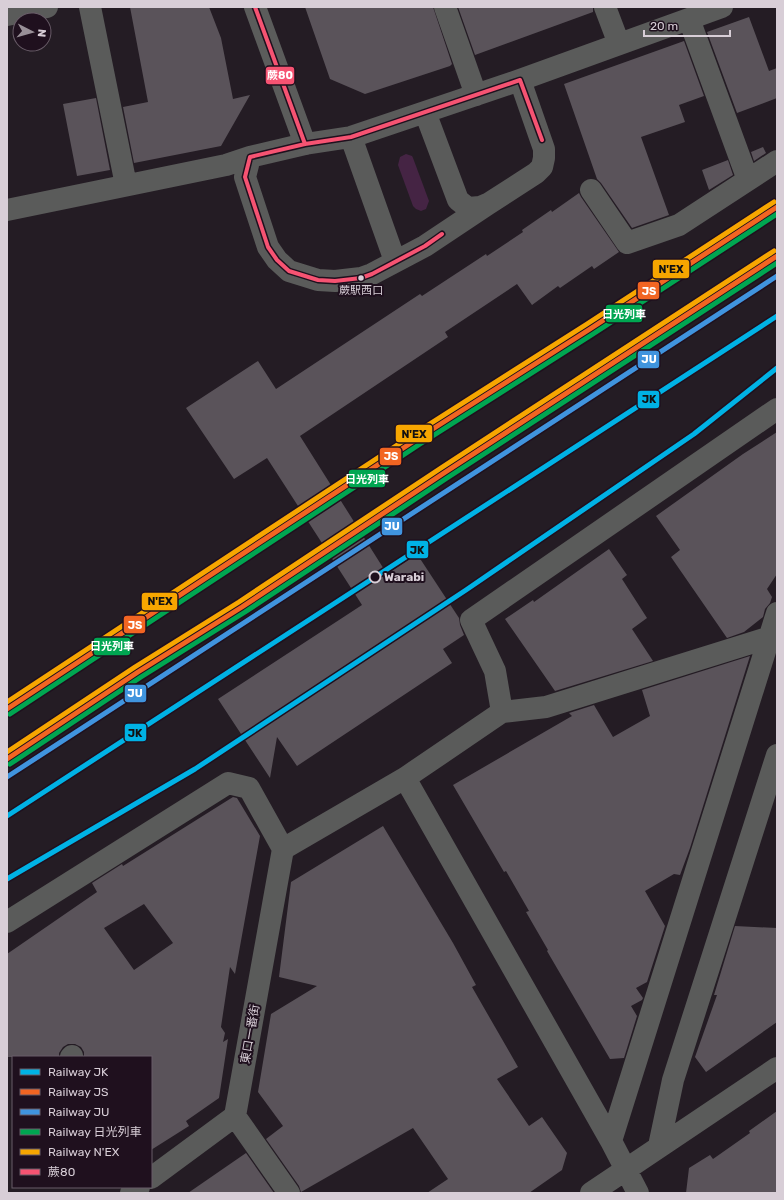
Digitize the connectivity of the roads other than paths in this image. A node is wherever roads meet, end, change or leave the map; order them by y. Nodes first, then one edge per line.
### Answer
1 (47, 7) edge
2 (90, 7) edge
3 (255, 7) edge
4 (445, 7) edge
5 (605, 7) edge
6 (722, 7) edge
7 (7, 15) edge
8 (689, 19) junction
9 (619, 44) junction
10 (520, 80) junction
11 (476, 95) junction
12 (425, 112) junction
13 (351, 137) junction
14 (304, 144) junction
15 (250, 157) junction
16 (777, 161) edge
17 (748, 180) junction
18 (126, 185) junction
19 (591, 190) dead end
20 (488, 204) junction
21 (7, 210) edge
22 (395, 261) junction
23 (777, 409) edge
24 (777, 613) edge
25 (773, 636) edge
26 (502, 712) junction
27 (777, 756) edge
28 (405, 778) junction
29 (282, 849) junction
30 (7, 922) edge
31 (777, 1068) edge
32 (235, 1116) junction
33 (611, 1141) junction
34 (660, 1146) junction
35 (626, 1169) junction
36 (152, 1177) edge
37 (600, 1190) edge
38 (290, 1193) edge
39 (638, 1193) edge

1 - 7 street
2 - 18 street
3 - 14 main road
4 - 11 street
5 - 9 street
6 - 8 street
8 - 9 street
8 - 17 street
9 - 10 street
10 - 11 street
10 - 20 street
11 - 12 street
12 - 13 street
12 - 20 street
13 - 14 street
13 - 22 street
14 - 15 street
15 - 18 street
15 - 22 street
16 - 17 street
17 - 19 street
18 - 21 street
20 - 22 street
23 - 26 street
24 - 25 street
25 - 26 street
25 - 33 street
26 - 28 street
27 - 34 street
28 - 29 street
28 - 33 street
29 - 30 street
29 - 32 street, 東口一番街
31 - 34 street
32 - 36 street
32 - 38 street
33 - 35 street
34 - 35 street
35 - 37 street
35 - 39 street

